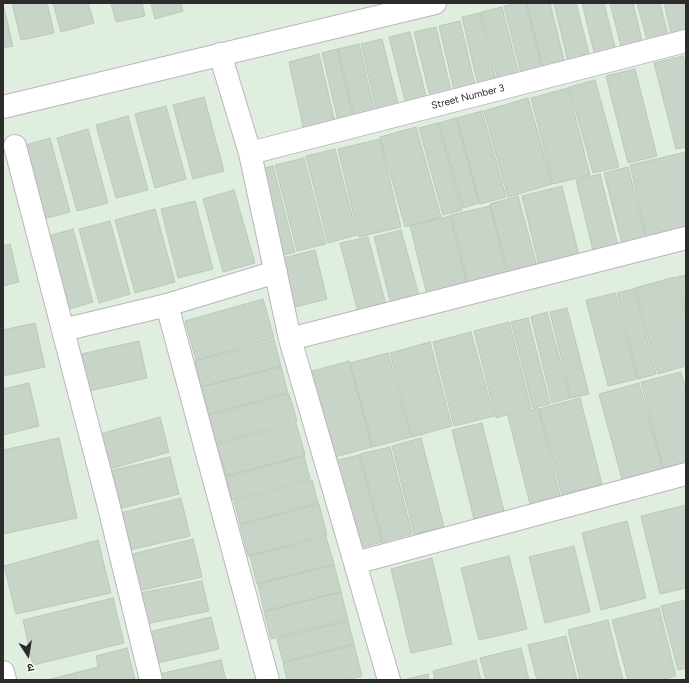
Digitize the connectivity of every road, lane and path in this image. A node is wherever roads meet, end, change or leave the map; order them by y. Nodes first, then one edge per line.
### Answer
1 (435, 3) edge
2 (686, 40) edge
3 (220, 54) junction
4 (3, 107) edge
5 (15, 146) dead end
6 (250, 153) junction
7 (686, 238) edge
8 (276, 272) junction
9 (167, 305) junction
10 (64, 330) junction
11 (290, 339) junction
12 (686, 474) edge
13 (355, 563) junction
14 (3, 672) edge
15 (5, 680) edge
16 (151, 680) edge
17 (268, 680) edge
18 (389, 680) edge

1 - 3 street
2 - 6 street, Street Number 3
3 - 4 street
3 - 6 street
5 - 10 street
6 - 8 street
7 - 11 street
8 - 9 street
8 - 11 street
9 - 10 street
9 - 17 street
10 - 16 street
11 - 13 street
12 - 13 street
13 - 18 street
14 - 15 street

